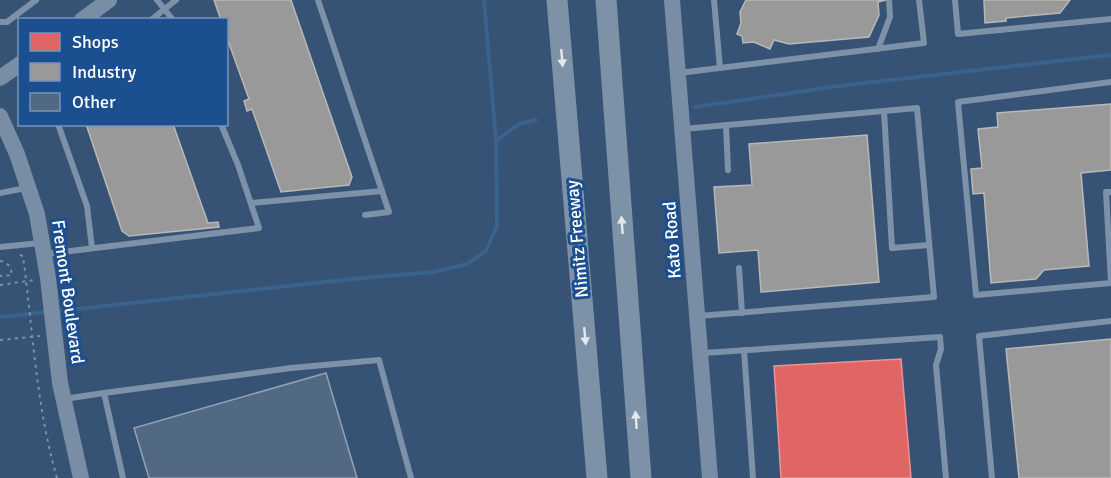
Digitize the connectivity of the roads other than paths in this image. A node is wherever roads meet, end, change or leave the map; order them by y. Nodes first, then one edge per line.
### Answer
1 (36, 0) edge
2 (109, 0) edge
3 (157, 0) edge
4 (176, 0) edge
5 (318, 0) edge
6 (557, 0) edge
7 (606, 0) edge
8 (672, 0) edge
9 (714, 0) edge
10 (889, 0) edge
11 (920, 0) edge
12 (955, 0) edge
13 (165, 9) junction
14 (85, 18) edge
15 (154, 18) edge
16 (172, 18) edge
17 (1111, 19) edge
18 (0, 22) edge
19 (878, 49) junction
20 (18, 65) edge
21 (720, 68) junction
22 (679, 73) junction
23 (0, 78) edge
24 (1111, 82) edge
25 (884, 111) junction
26 (0, 117) edge
27 (726, 125) junction
28 (59, 126) edge
29 (222, 126) edge
30 (683, 129) junction
31 (728, 170) dead end
32 (30, 188) junction
33 (382, 191) junction
34 (1111, 192) edge
35 (0, 193) edge
36 (250, 203) junction
37 (365, 215) dead end
38 (929, 245) junction
39 (0, 247) edge
40 (92, 248) junction
41 (46, 261) junction
42 (739, 268) dead end
43 (1111, 283) edge
44 (742, 313) junction
45 (698, 316) junction
46 (1111, 321) edge
47 (744, 351) junction
48 (700, 354) junction
49 (104, 393) junction
50 (64, 399) junction
51 (81, 478) edge
52 (123, 478) edge
53 (411, 478) edge
54 (597, 478) edge
55 (641, 478) edge
56 (710, 478) edge
57 (753, 478) edge
58 (946, 478) edge
59 (992, 478) edge

1 - 18 lane
2 - 14 street
3 - 13 lane
4 - 13 lane
5 - 33 lane
6 -> 54 highway, Nimitz Freeway
55 -> 7 highway
8 - 22 street, Kato Road
9 - 21 lane
10 - 19 lane
11 - 19 lane
12 - 17 lane
13 - 15 lane
13 - 16 lane
19 - 21 lane
20 - 23 street
21 - 22 lane
22 - 30 street, Kato Road
24 - 43 lane
25 - 27 lane
25 - 38 lane
25 - 38 lane
26 - 32 street, Fremont Boulevard
27 - 30 lane
27 - 31 lane
28 - 40 lane
29 - 36 lane
30 - 45 street, Kato Road
32 - 35 lane
32 - 41 street, Fremont Boulevard
33 - 36 lane
33 - 37 lane
34 - 43 lane
36 - 40 lane
38 - 44 lane
39 - 41 lane
40 - 41 lane
41 - 50 street, Fremont Boulevard
42 - 44 lane
44 - 45 lane
45 - 48 street, Kato Road
46 - 59 lane
47 - 48 lane
47 - 57 lane
47 - 58 lane
48 - 56 street, Kato Road
49 - 50 lane
49 - 52 lane
49 - 53 lane
50 - 51 street, Fremont Boulevard

